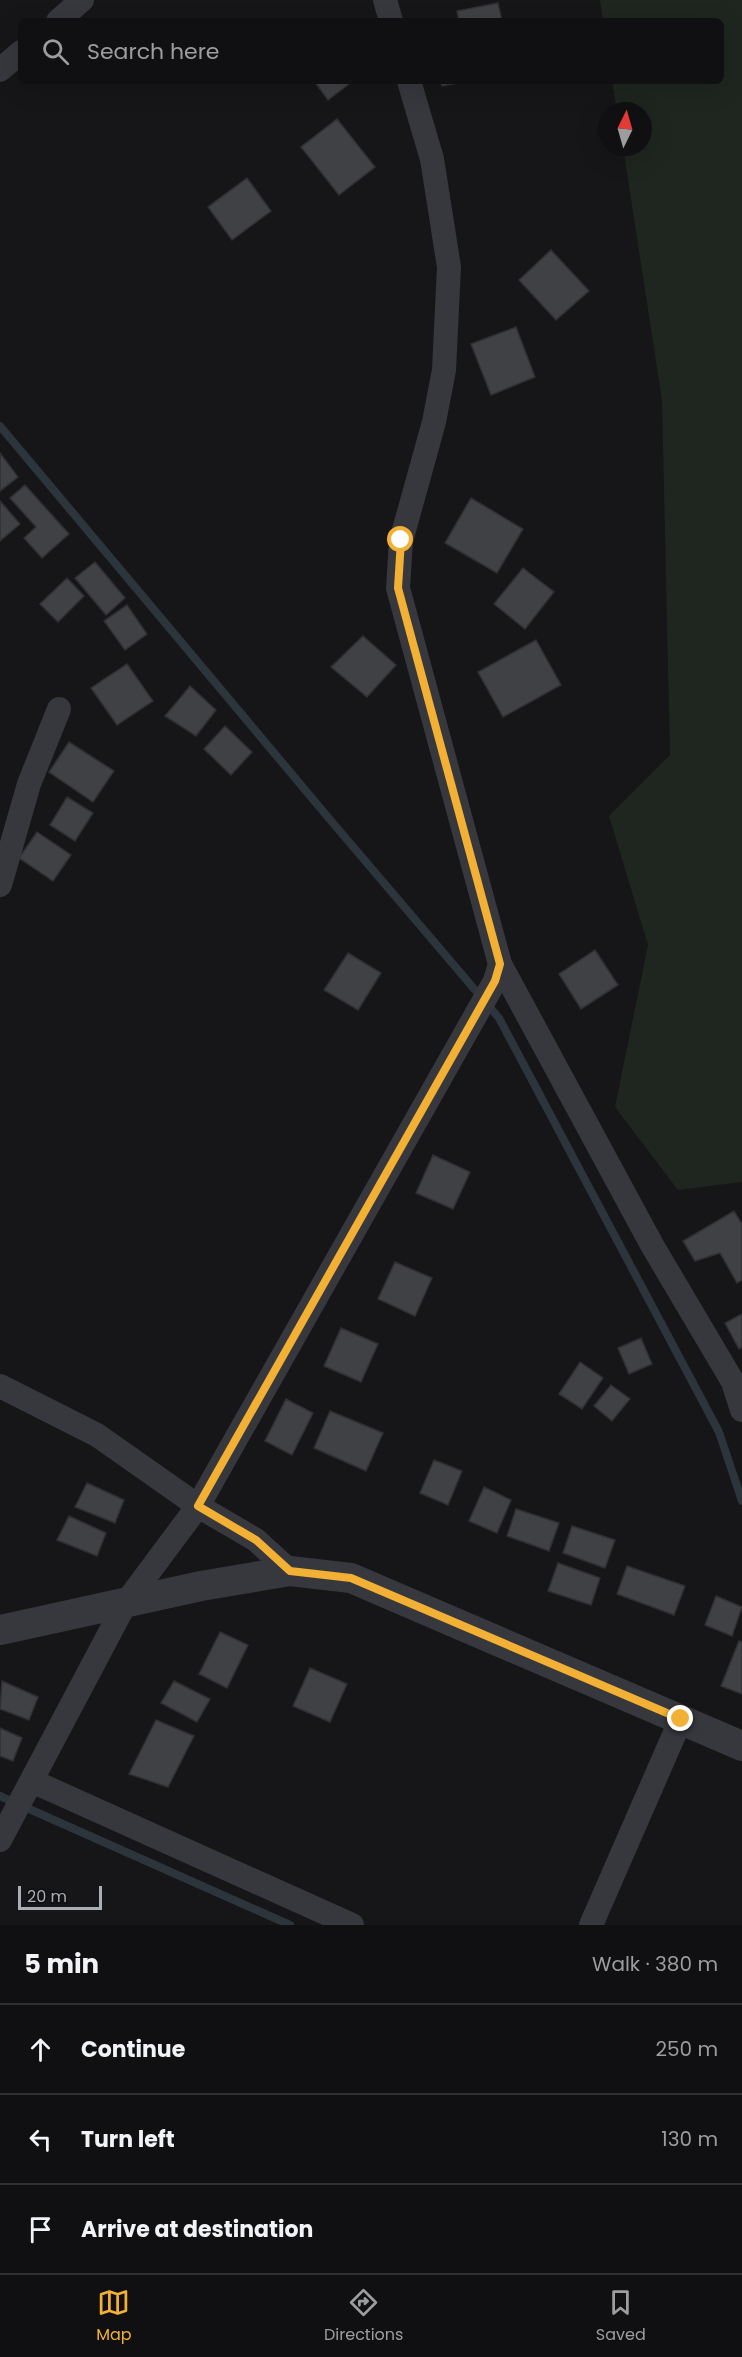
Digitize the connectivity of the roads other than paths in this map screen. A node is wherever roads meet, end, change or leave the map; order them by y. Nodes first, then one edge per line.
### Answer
1 (82, 0) edge
2 (385, 0) edge
3 (61, 18) edge
4 (390, 18) edge
5 (18, 55) edge
6 (0, 70) edge
7 (410, 84) edge
8 (59, 709) dead end
9 (0, 885) edge
10 (497, 972) junction
11 (0, 1386) edge
12 (742, 1410) edge
13 (198, 1506) junction
14 (290, 1571) junction
15 (125, 1604) junction
16 (0, 1630) edge
17 (681, 1719) junction
18 (742, 1746) edge
19 (32, 1781) junction
20 (6, 1815) edge
21 (0, 1840) edge
22 (352, 1925) edge
23 (591, 1925) edge

1 - 3 street
2 - 4 street
5 - 6 street
7 - 10 street
8 - 9 street
10 - 12 street
10 - 13 street
11 - 13 street
13 - 14 street
13 - 15 street
14 - 15 street
14 - 17 street
15 - 16 street
15 - 19 street
17 - 18 street
17 - 23 street
19 - 20 street
19 - 22 street
20 - 21 street

